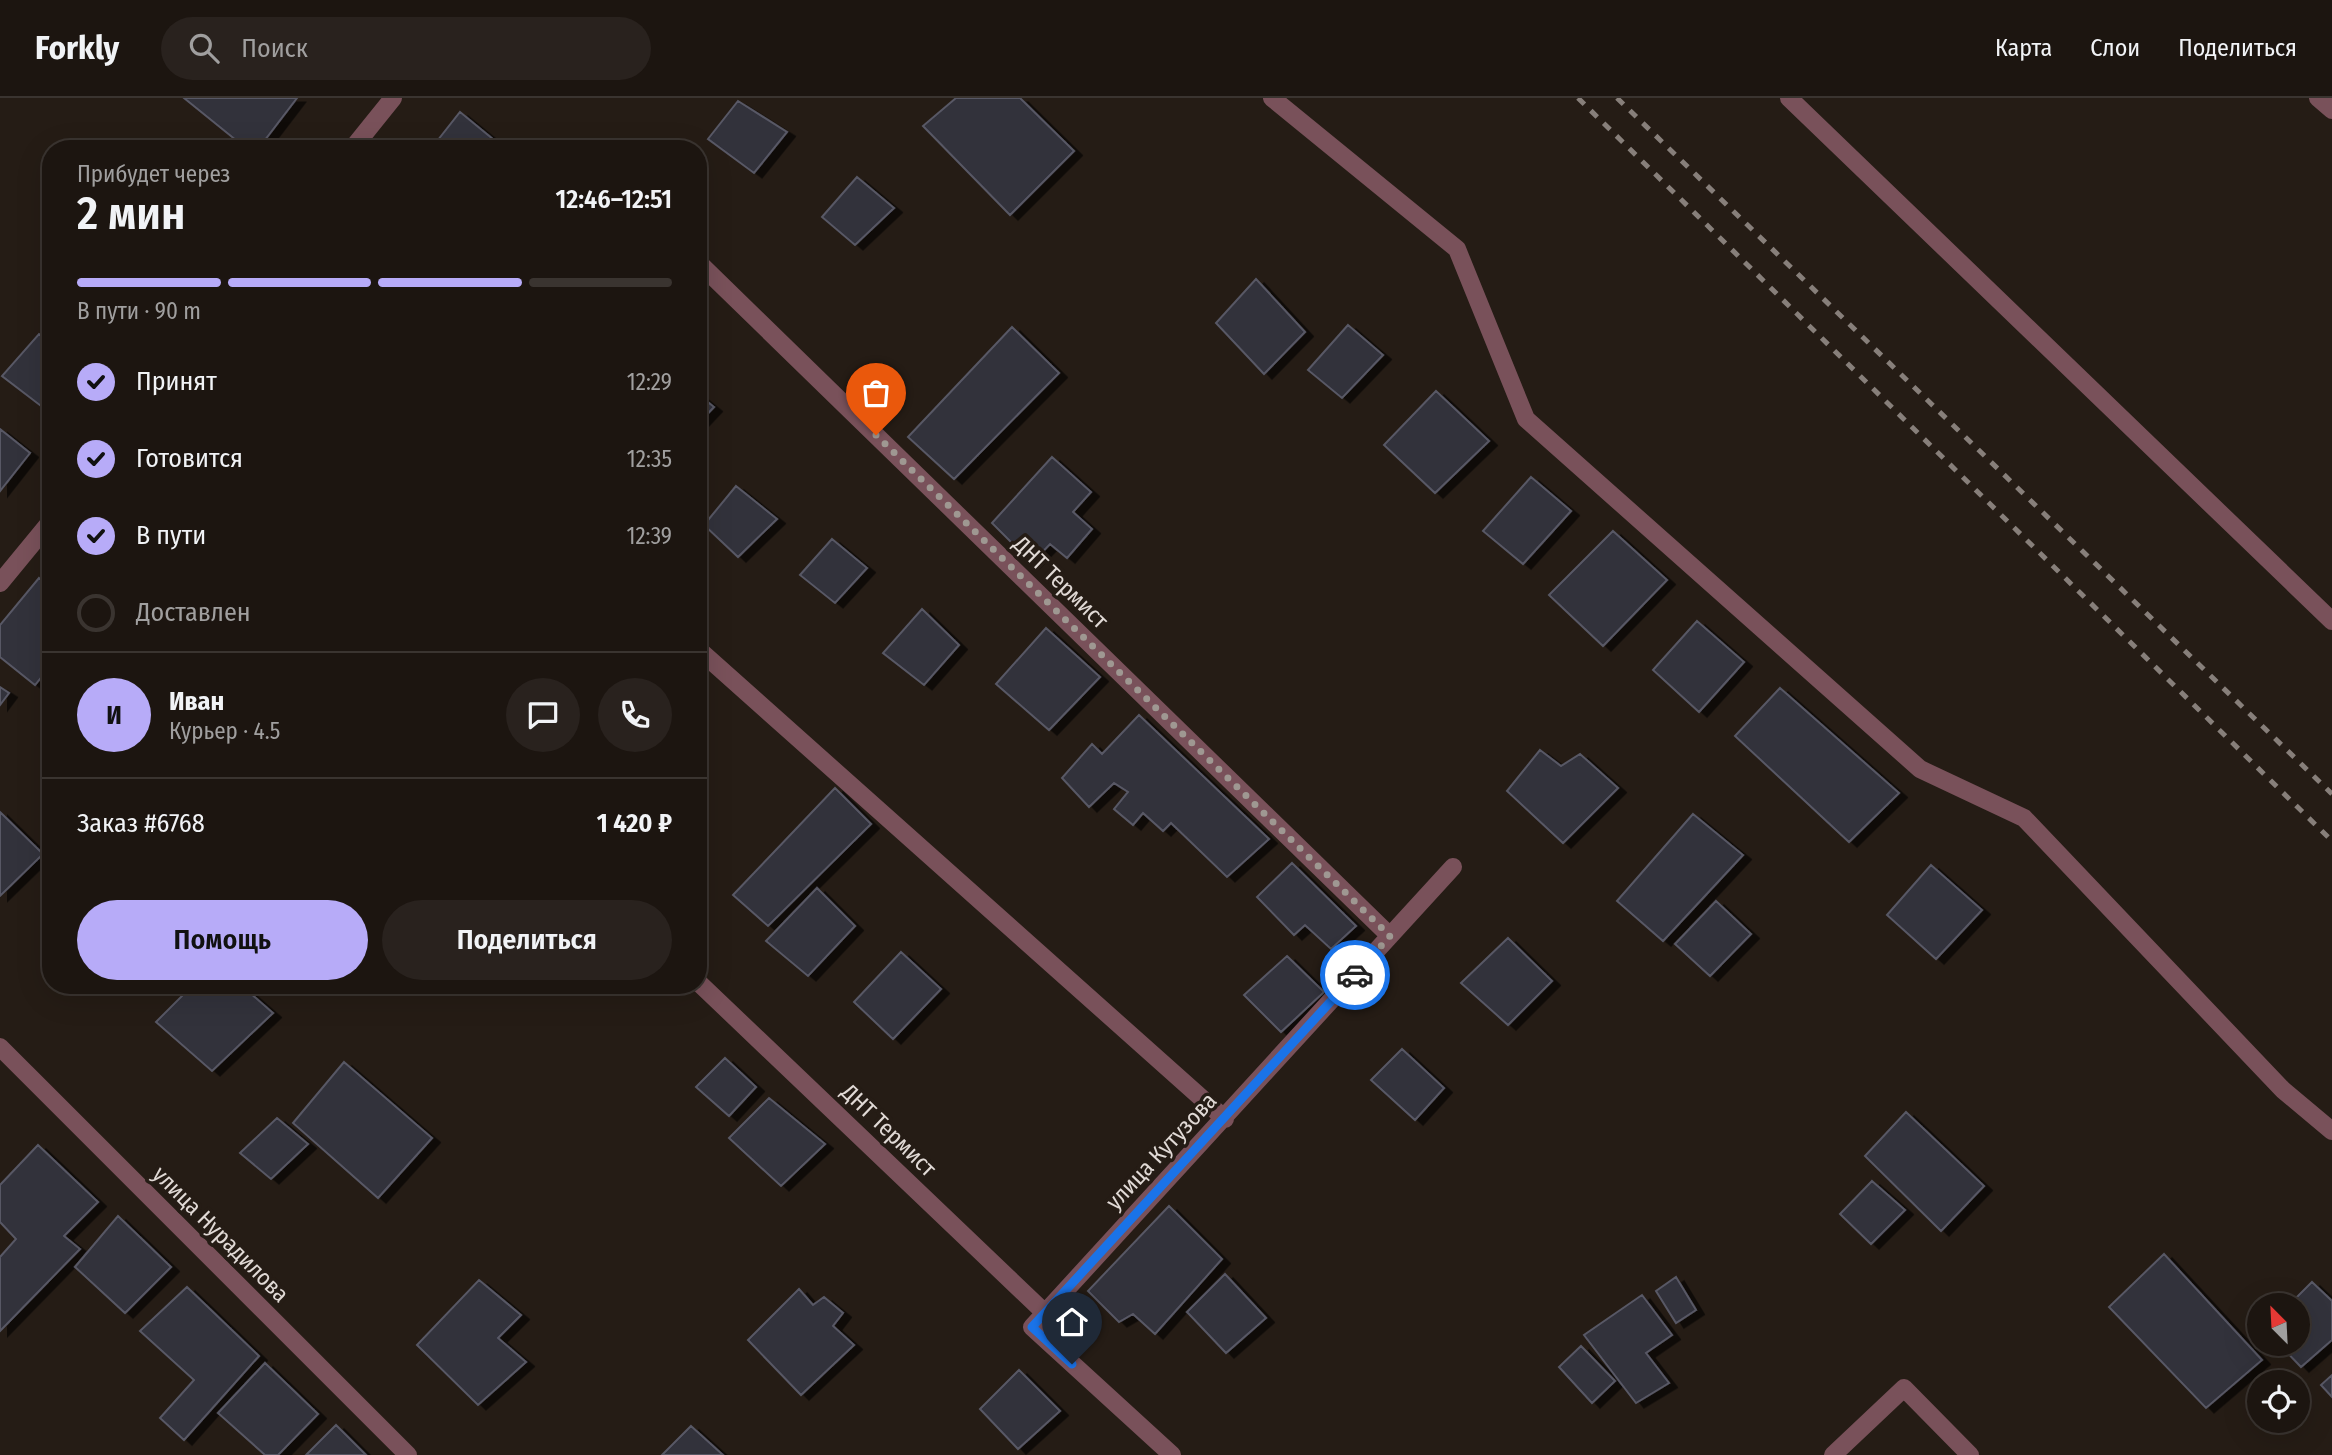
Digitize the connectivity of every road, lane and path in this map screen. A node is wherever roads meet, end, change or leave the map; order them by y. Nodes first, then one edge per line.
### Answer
1 (393, 98) edge
2 (1272, 98) edge
3 (1789, 98) edge
4 (2318, 98) edge
5 (2332, 110) edge
6 (359, 140) edge
7 (707, 271) edge
8 (42, 531) edge
9 (0, 583) edge
10 (2332, 621) edge
11 (707, 657) edge
12 (1454, 867) dead end
13 (1390, 936) junction
14 (707, 991) edge
15 (0, 1047) edge
16 (1225, 1119) junction
17 (2332, 1131) edge
18 (1045, 1313) junction
19 (408, 1455) edge
20 (1172, 1455) edge
21 (1833, 1455) edge
22 (1970, 1455) edge

1 - 6 street
2 - 17 street
3 - 10 street
4 - 5 street
7 - 13 street, ДНТ Термист
8 - 9 street
11 - 16 street
12 - 13 street, улица Кутузова
13 - 16 street, улица Кутузова
14 - 18 street, ДНТ Термист
15 - 19 street, улица Нурадилова
16 - 18 street, улица Кутузова
18 - 20 street
21 - 22 street

